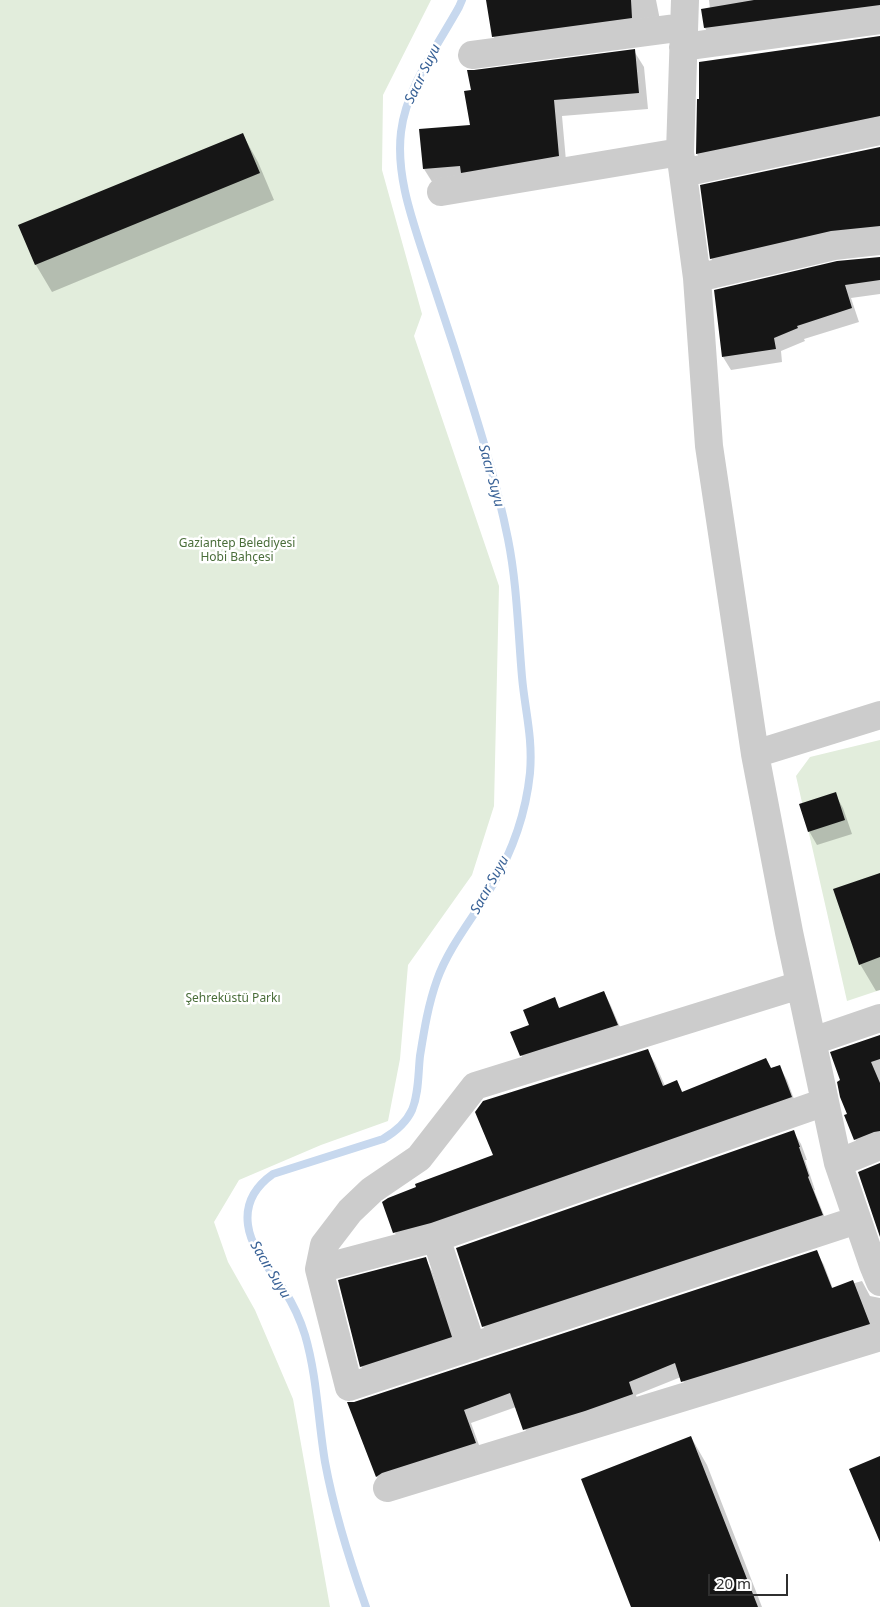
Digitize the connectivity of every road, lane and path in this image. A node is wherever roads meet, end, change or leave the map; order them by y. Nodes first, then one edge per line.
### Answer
1 (685, 0) edge
2 (880, 20) edge
3 (683, 37) junction
4 (472, 55) dead end
5 (880, 131) edge
6 (682, 163) junction
7 (440, 192) dead end
8 (880, 241) edge
9 (697, 278) junction
10 (880, 714) edge
11 (755, 754) junction
12 (800, 985) junction
13 (880, 1018) edge
14 (813, 1041) junction
15 (825, 1102) junction
16 (880, 1146) edge
17 (838, 1163) junction
18 (857, 1220) junction
19 (436, 1238) junction
20 (320, 1269) junction
21 (878, 1270) edge
22 (880, 1337) edge
23 (472, 1347) junction
24 (388, 1488) dead end

1 - 3 street
2 - 3 street
3 - 4 street
3 - 6 street
5 - 6 street
6 - 7 street
6 - 9 street
8 - 9 street
9 - 11 street
10 - 11 street
11 - 12 street
12 - 14 street
12 - 20 street
13 - 14 street
14 - 15 street
15 - 17 street
15 - 19 street
16 - 17 street
17 - 18 street
18 - 21 street
18 - 23 street
19 - 20 street
19 - 23 street
20 - 23 street
22 - 24 street

